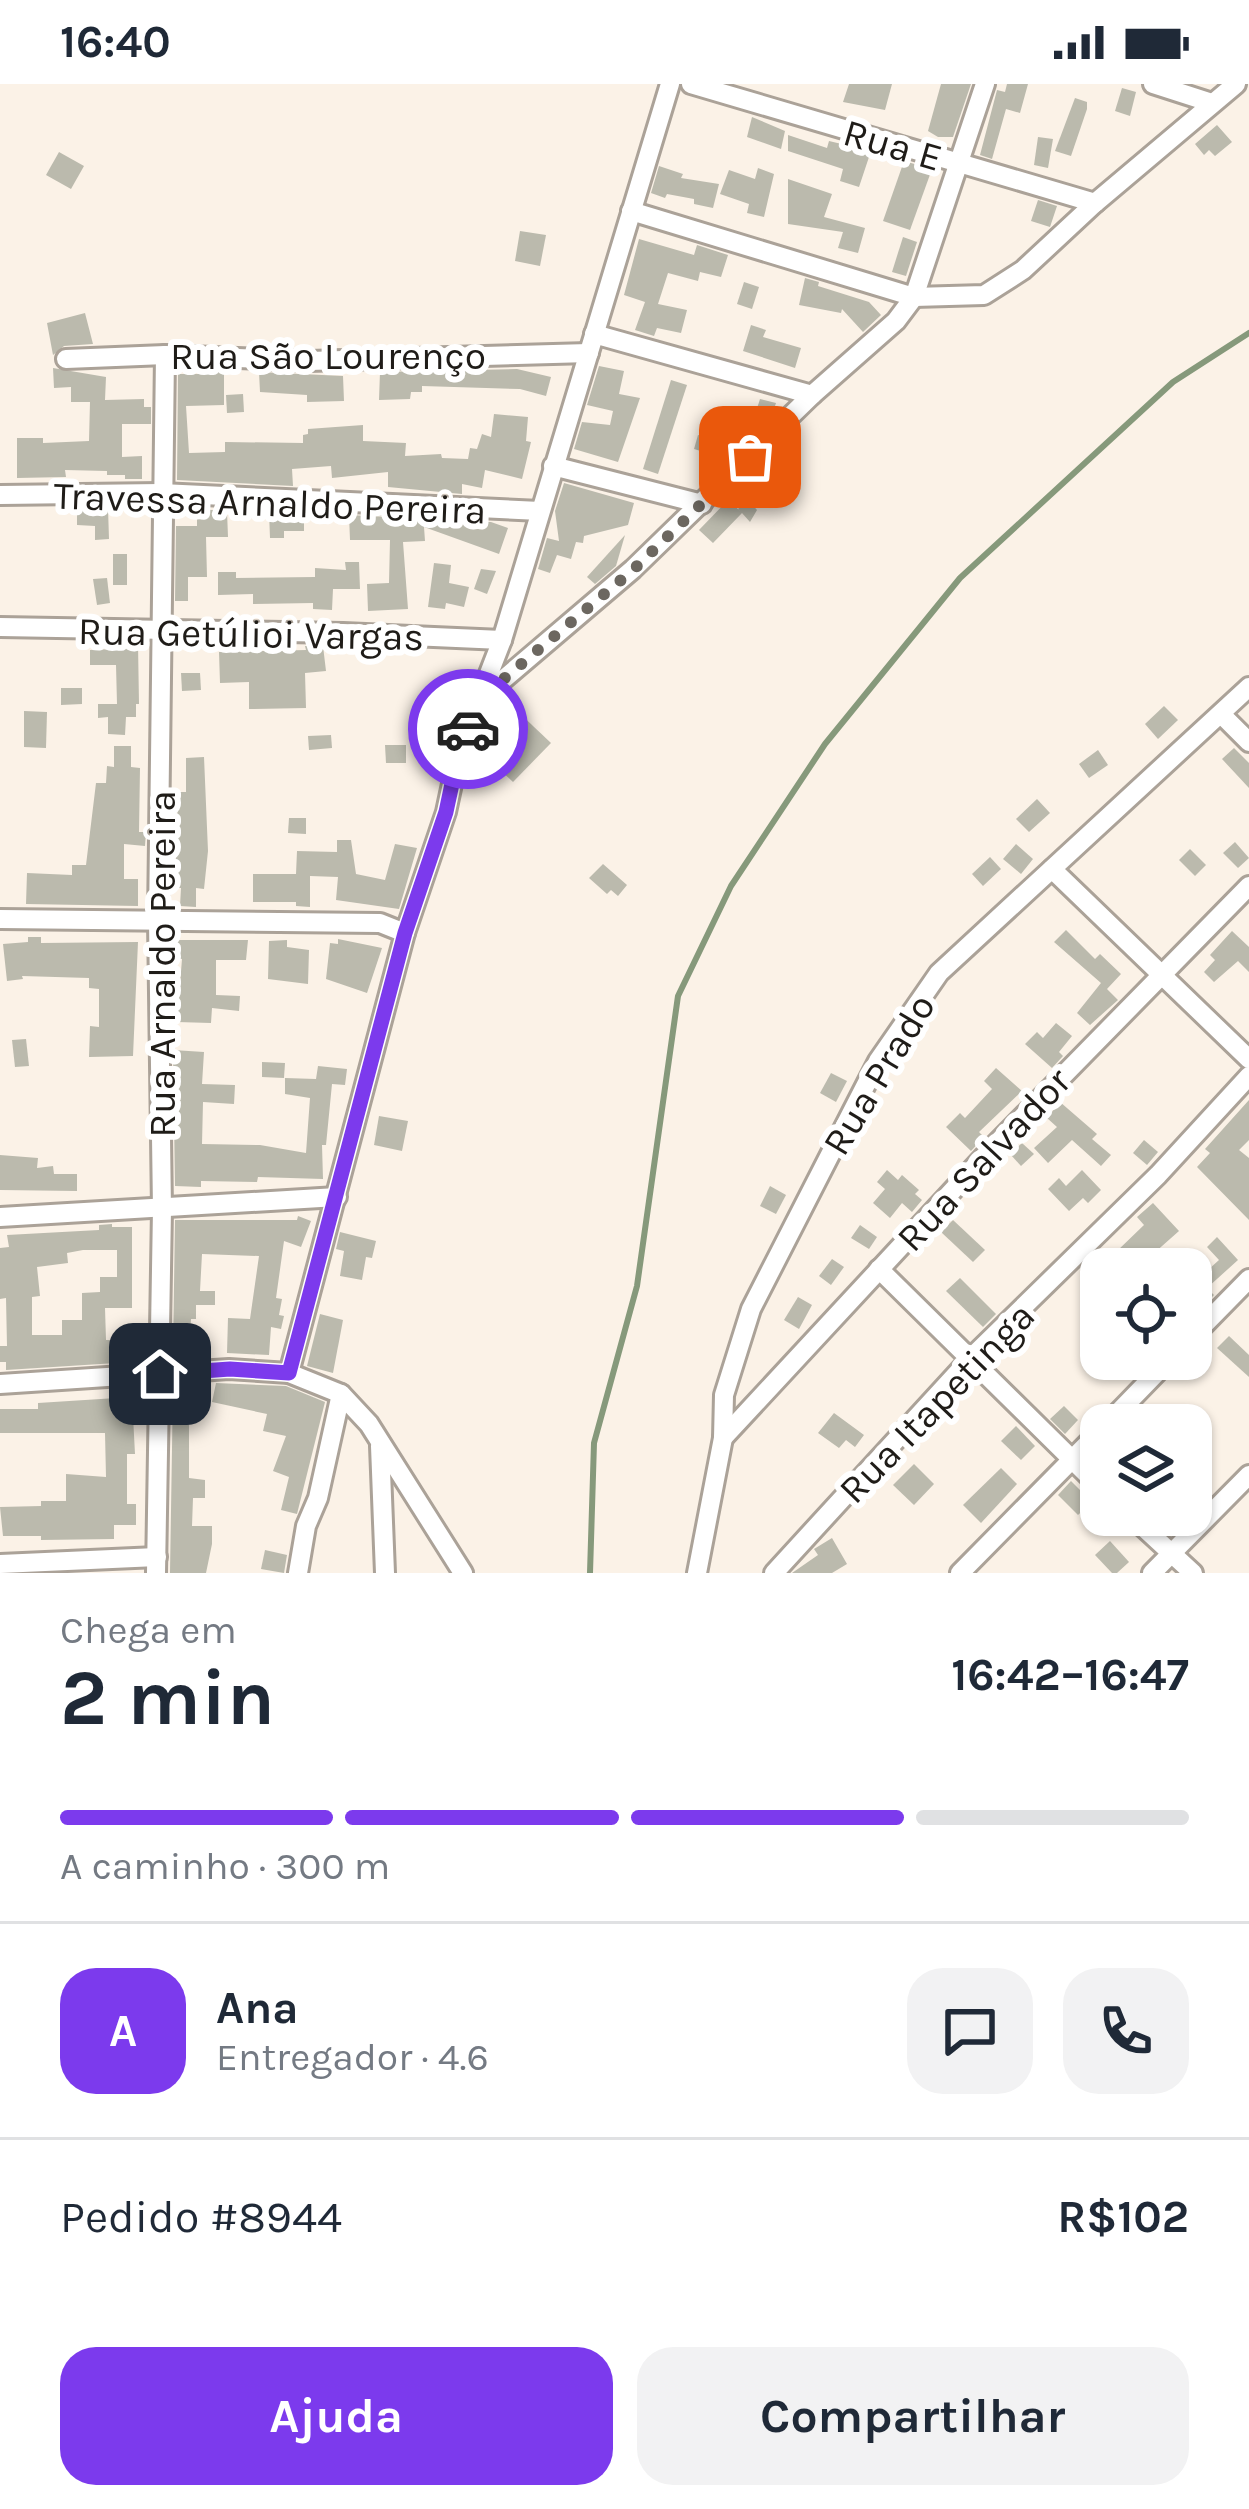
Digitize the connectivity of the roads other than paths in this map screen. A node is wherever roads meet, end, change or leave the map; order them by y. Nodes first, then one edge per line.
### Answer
1 (670, 84) edge
2 (691, 84) edge
3 (986, 84) edge
4 (1154, 84) edge
5 (1236, 84) edge
6 (1212, 103) junction
7 (958, 163) junction
8 (1095, 203) junction
9 (631, 211) junction
10 (914, 296) junction
11 (592, 344) junction
12 (165, 355) junction
13 (66, 359) dead end
14 (812, 395) junction
15 (553, 466) junction
16 (161, 493) junction
17 (0, 495) edge
18 (701, 504) junction
19 (540, 511) junction
20 (0, 627) edge
21 (161, 630) junction
22 (502, 640) junction
23 (1249, 687) edge
24 (481, 698) junction
25 (1221, 714) junction
26 (1249, 742) edge
27 (1052, 868) junction
28 (1249, 886) edge
29 (0, 919) edge
30 (158, 920) junction
31 (405, 933) junction
32 (1162, 978) junction
33 (1249, 1059) edge
34 (1249, 1076) edge
35 (337, 1197) junction
36 (163, 1209) junction
37 (0, 1217) edge
38 (879, 1269) junction
39 (1249, 1279) edge
40 (1212, 1317) edge
41 (972, 1357) junction
42 (289, 1373) junction
43 (160, 1374) junction
44 (1149, 1380) edge
45 (0, 1384) edge
46 (340, 1394) junction
47 (1126, 1404) edge
48 (723, 1438) junction
49 (380, 1445) junction
50 (1080, 1451) edge
51 (1071, 1461) junction
52 (1080, 1469) edge
53 (1249, 1474) edge
54 (1153, 1536) edge
55 (1172, 1553) junction
56 (0, 1564) edge
57 (156, 1565) edge
58 (298, 1573) edge
59 (385, 1573) edge
60 (463, 1573) edge
61 (697, 1573) edge
62 (774, 1573) edge
63 (960, 1573) edge
64 (1152, 1573) edge
65 (1193, 1573) edge

1 - 9 street
2 - 7 street, Rua E
3 - 7 street
4 - 6 street
5 - 6 street
6 - 8 street
7 - 8 street, Rua E
7 - 10 street
8 - 10 street
9 - 10 street
9 - 11 street
10 - 14 street
11 - 12 street, Rua São Lourenço
11 - 14 street, Rua São Lourenço
11 - 15 street
12 - 13 street, Rua São Lourenço
12 - 16 street, Rua Arnaldo Pereira
14 - 18 street
15 - 18 street
15 - 19 street
16 - 17 street, Travessa Arnaldo Pereira
16 - 19 street, Travessa Arnaldo Pereira
16 - 21 street, Rua Arnaldo Pereira
18 - 24 street
19 - 22 street
20 - 21 street, Rua Getúlioi Vargas
21 - 22 street, Rua Getúlioi Vargas
21 - 30 street, Rua Arnaldo Pereira
22 - 24 street
23 - 25 street, Rua Prado
24 - 31 street
25 - 26 street
25 - 27 street, Rua Prado
27 - 32 street
27 - 48 street, Rua Prado
28 - 32 street, Rua Salvador
29 - 30 street
30 - 31 street
30 - 36 street, Rua Arnaldo Pereira
31 - 35 street
32 - 33 street
32 - 38 street, Rua Salvador
34 - 41 street, Rua Itapetinga
35 - 36 street
35 - 42 street
36 - 37 street
36 - 43 street, Rua Arnaldo Pereira
38 - 41 street
38 - 48 street, Rua Salvador
39 - 40 street
41 - 51 street
41 - 62 street, Rua Itapetinga
42 - 43 street
42 - 46 street
43 - 45 street
43 - 57 street, Rua Arnaldo Pereira
44 - 47 street
46 - 49 street
46 - 58 street
48 - 61 street, Rua Prado
49 - 59 street
49 - 60 street
50 - 51 street
51 - 52 street
51 - 63 street
53 - 55 street
54 - 55 street
55 - 64 street
55 - 65 street
56 - 57 street

